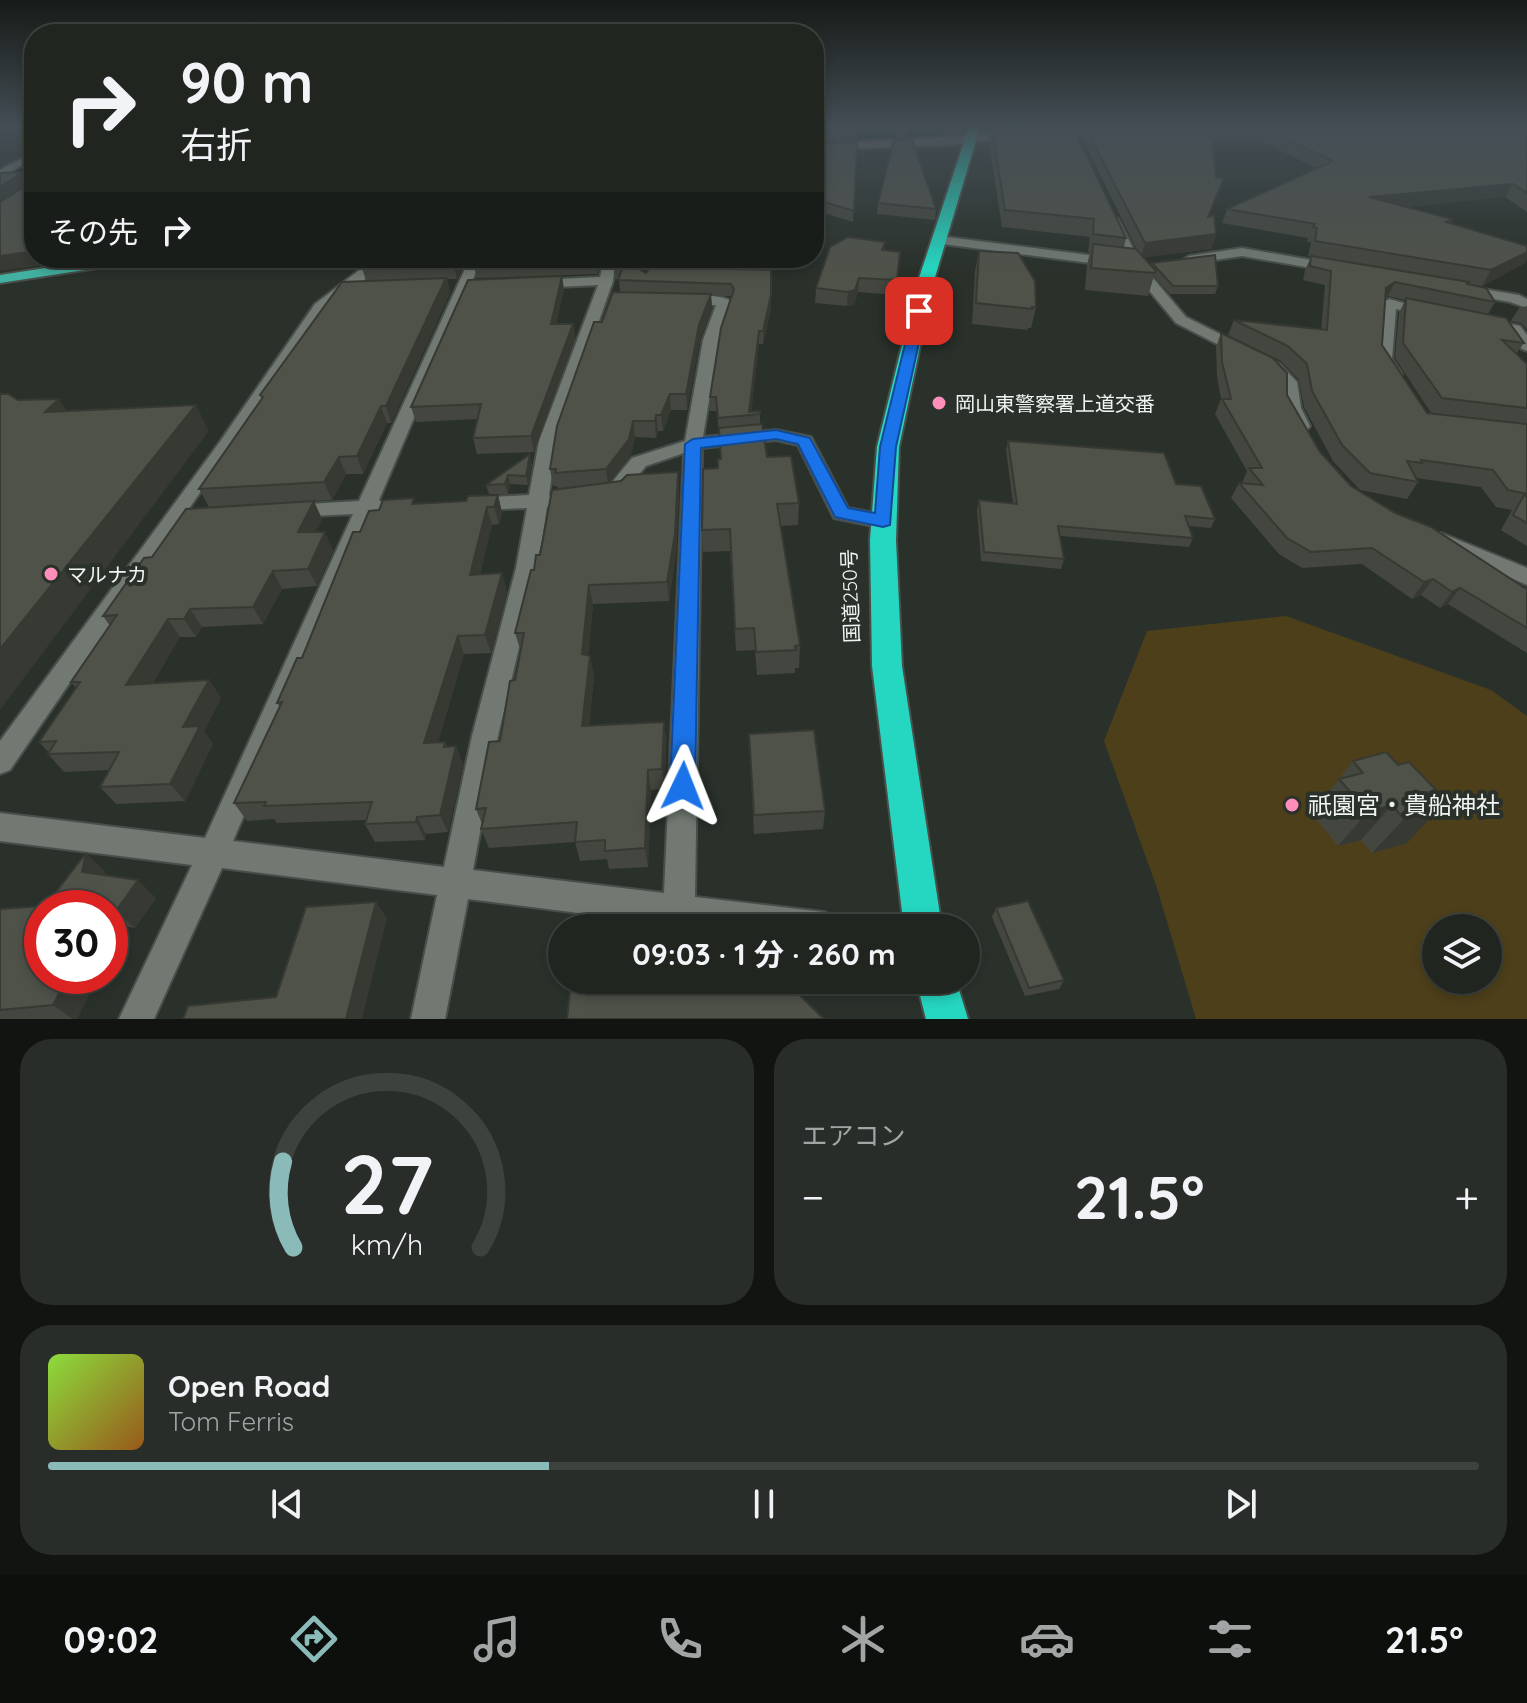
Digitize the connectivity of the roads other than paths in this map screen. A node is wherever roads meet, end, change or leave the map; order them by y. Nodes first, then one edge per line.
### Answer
1 (958, 175) edge
2 (1108, 208) edge
3 (939, 240) junction
4 (1174, 261) edge
5 (1142, 265) junction
6 (71, 268) edge
7 (369, 268) edge
8 (472, 268) edge
9 (609, 268) edge
10 (1348, 270) edge
11 (0, 279) edge
12 (527, 284) edge
13 (1454, 288) edge
14 (342, 290) junction
15 (372, 290) edge
16 (607, 293) junction
17 (662, 300) edge
18 (1527, 306) edge
19 (1445, 315) edge
20 (1473, 320) edge
21 (1515, 329) junction
22 (1527, 346) edge
23 (1400, 384) edge
24 (1310, 443) edge
25 (693, 444) junction
26 (601, 495) edge
27 (569, 499) edge
28 (538, 502) junction
29 (460, 504) edge
30 (398, 506) edge
31 (367, 507) junction
32 (278, 512) edge
33 (203, 517) edge
34 (174, 518) junction
35 (883, 521) junction
36 (1420, 532) edge
37 (1527, 577) edge
38 (0, 762) edge
39 (0, 827) edge
40 (213, 854) junction
41 (455, 883) junction
42 (679, 910) junction
43 (711, 914) edge
44 (921, 914) edge
45 (940, 994) edge
46 (136, 1019) edge
47 (428, 1019) edge
48 (947, 1019) edge

1 - 3 highway, 国道250号
2 - 5 street
3 - 5 street
3 - 35 highway, 国道250号
4 - 10 street
5 - 24 street
6 - 11 main road
7 - 14 street
8 - 31 street
9 - 16 street
12 - 16 street
13 - 18 street
14 - 15 street
14 - 34 street
16 - 28 street
17 - 25 street
18 - 21 street
19 - 23 street
20 - 21 street
21 - 22 street
25 - 26 street
25 - 35 street
25 - 42 street
27 - 28 street
28 - 29 street
28 - 41 street
30 - 31 street
31 - 32 street
31 - 40 street
33 - 34 street
34 - 38 street
35 - 44 highway, 国道250号
36 - 37 street
39 - 40 street
40 - 41 street
40 - 46 street
41 - 42 street
41 - 47 street
42 - 43 street
45 - 48 highway

